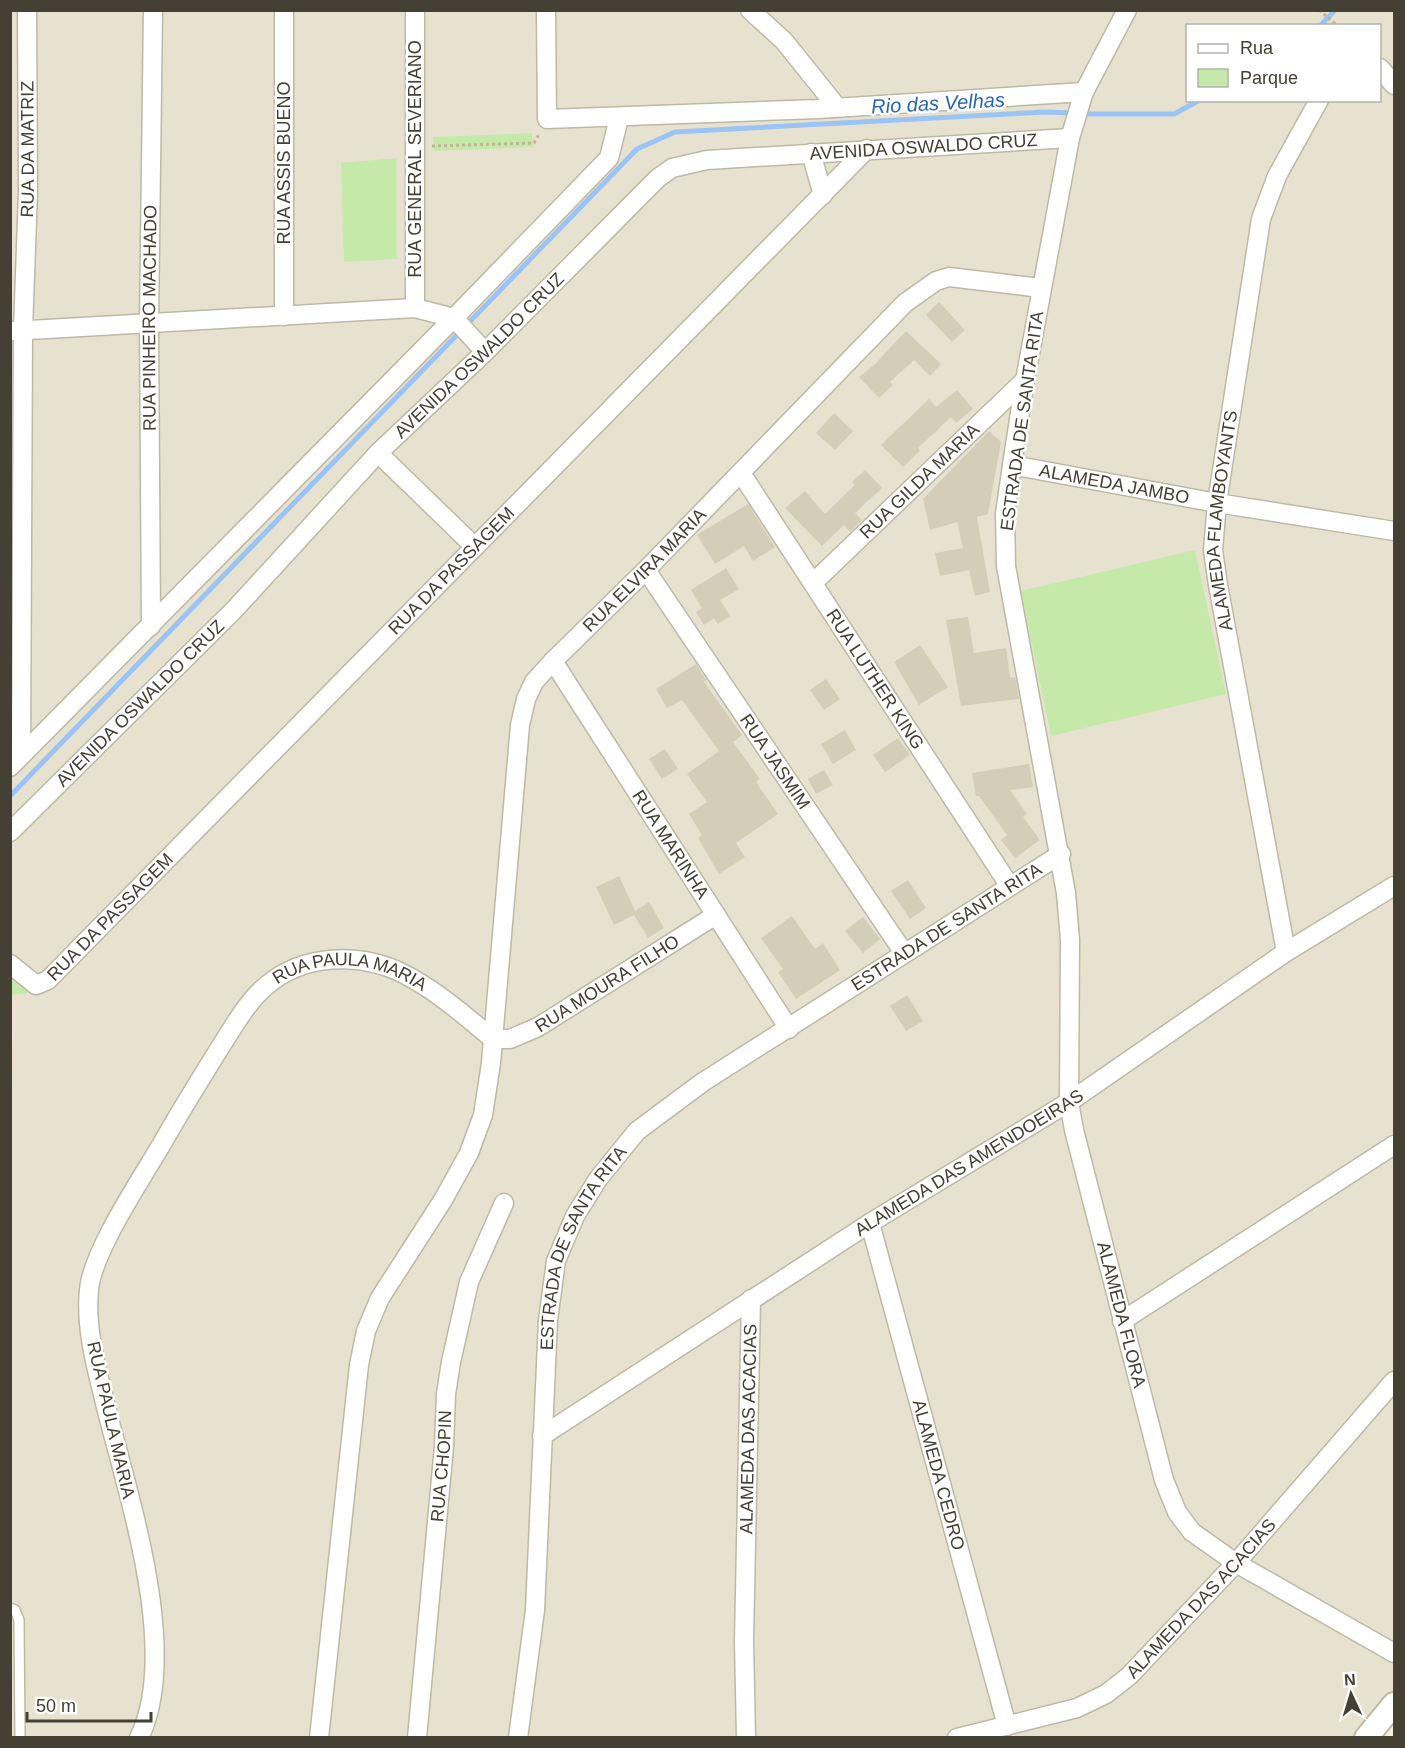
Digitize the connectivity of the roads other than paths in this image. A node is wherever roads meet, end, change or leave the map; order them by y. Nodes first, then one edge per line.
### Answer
1 (27, 10) edge
2 (153, 10) edge
3 (285, 10) edge
4 (415, 10) edge
5 (546, 10) edge
6 (750, 10) edge
7 (1127, 10) edge
8 (1381, 69) edge
9 (1395, 85) edge
10 (1083, 97) junction
11 (1317, 102) edge
12 (837, 107) junction
13 (618, 122) junction
14 (1072, 132) junction
15 (867, 149) junction
16 (812, 153) junction
17 (823, 195) junction
18 (1041, 288) junction
19 (415, 308) junction
20 (284, 316) junction
21 (457, 321) junction
22 (149, 322) junction
23 (17, 331) edge
24 (480, 346) junction
25 (1025, 380) junction
26 (378, 453) junction
27 (1012, 465) junction
28 (741, 473) junction
29 (1217, 503) junction
30 (1395, 531) edge
31 (475, 546) junction
32 (646, 570) junction
33 (814, 582) junction
34 (151, 626) junction
35 (552, 661) junction
36 (16, 761) edge
37 (10, 832) edge
38 (1061, 854) junction
39 (1009, 885) junction
40 (1395, 886) edge
41 (716, 915) junction
42 (1286, 952) junction
43 (904, 954) junction
44 (10, 964) edge
45 (789, 1029) junction
46 (493, 1039) junction
47 (1070, 1102) junction
48 (1395, 1145) edge
49 (504, 1203) dead end
50 (870, 1223) junction
51 (751, 1299) junction
52 (1122, 1321) junction
53 (1395, 1381) edge
54 (542, 1436) junction
55 (1236, 1563) junction
56 (10, 1608) edge
57 (1395, 1653) edge
58 (1395, 1704) edge
59 (1007, 1726) junction
60 (20, 1737) edge
61 (139, 1737) edge
62 (319, 1737) edge
63 (417, 1737) edge
64 (518, 1737) edge
65 (746, 1737) edge
66 (957, 1737) edge
67 (1366, 1737) edge

1 - 23 street, RUA DA MATRIZ
2 - 22 street, RUA PINHEIRO MACHADO
3 - 20 street, RUA ASSIS BUENO
4 - 19 street, RUA GENERAL SEVERIANO
5 - 13 street
6 - 12 street
7 - 10 street, ESTRADA DE SANTA RITA
8 - 9 street
10 - 12 street
10 - 14 street, ESTRADA DE SANTA RITA
11 - 29 street, ALAMEDA FLAMBOYANTS
12 - 13 street
13 - 21 street
14 - 15 street, AVENIDA OSWALDO CRUZ
14 - 18 street, ESTRADA DE SANTA RITA
15 - 16 street, AVENIDA OSWALDO CRUZ
15 - 17 street, RUA DA PASSAGEM
16 - 17 street
16 - 24 street, AVENIDA OSWALDO CRUZ
17 - 31 street, RUA DA PASSAGEM
18 - 25 street, ESTRADA DE SANTA RITA
18 - 28 street, RUA ELVIRA MARIA
19 - 20 street
19 - 21 street
20 - 22 street
21 - 24 street
21 - 34 street
22 - 23 street
22 - 34 street, RUA PINHEIRO MACHADO
23 - 36 street, RUA DA MATRIZ
24 - 26 street, AVENIDA OSWALDO CRUZ
25 - 27 street, ESTRADA DE SANTA RITA
25 - 33 street, RUA GILDA MARIA
26 - 31 street
26 - 37 street, AVENIDA OSWALDO CRUZ
27 - 29 street, ALAMEDA JAMBO
27 - 38 street, ESTRADA DE SANTA RITA
28 - 32 street, RUA ELVIRA MARIA
28 - 33 street, RUA LUTHER KING
29 - 30 street, ALAMEDA JAMBO
29 - 42 street, ALAMEDA FLAMBOYANTS
31 - 44 street, RUA DA PASSAGEM
32 - 35 street, RUA ELVIRA MARIA
32 - 43 street, RUA JASMIM
33 - 39 street, RUA LUTHER KING
34 - 36 street
35 - 41 street, RUA MARINHA
35 - 46 street, RUA ELVIRA MARIA
38 - 39 street, ESTRADA DE SANTA RITA
38 - 47 street, ALAMEDA FLORA
39 - 43 street, ESTRADA DE SANTA RITA
40 - 42 street, ALAMEDA DAS AMENDOEIRAS
41 - 45 street, RUA MARINHA
41 - 46 street, RUA MOURA FILHO
42 - 47 street, ALAMEDA DAS AMENDOEIRAS
43 - 45 street, ESTRADA DE SANTA RITA
45 - 54 street, ESTRADA DE SANTA RITA
46 - 61 street, RUA PAULA MARIA
46 - 62 street
47 - 50 street, ALAMEDA DAS AMENDOEIRAS
47 - 52 street, ALAMEDA FLORA
48 - 52 street
49 - 63 street, RUA CHOPIN
50 - 51 street, ALAMEDA DAS AMENDOEIRAS
50 - 59 street, ALAMEDA CEDRO
51 - 54 street, ALAMEDA DAS AMENDOEIRAS
51 - 65 street, ALAMEDA DAS ACACIAS
52 - 55 street, ALAMEDA FLORA
53 - 55 street, ALAMEDA DAS ACACIAS
54 - 64 street, ESTRADA DE SANTA RITA
55 - 57 street, ALAMEDA FLORA
55 - 59 street, ALAMEDA DAS ACACIAS
56 - 60 lane
58 - 67 street
59 - 66 street, ALAMEDA DAS ACACIAS

